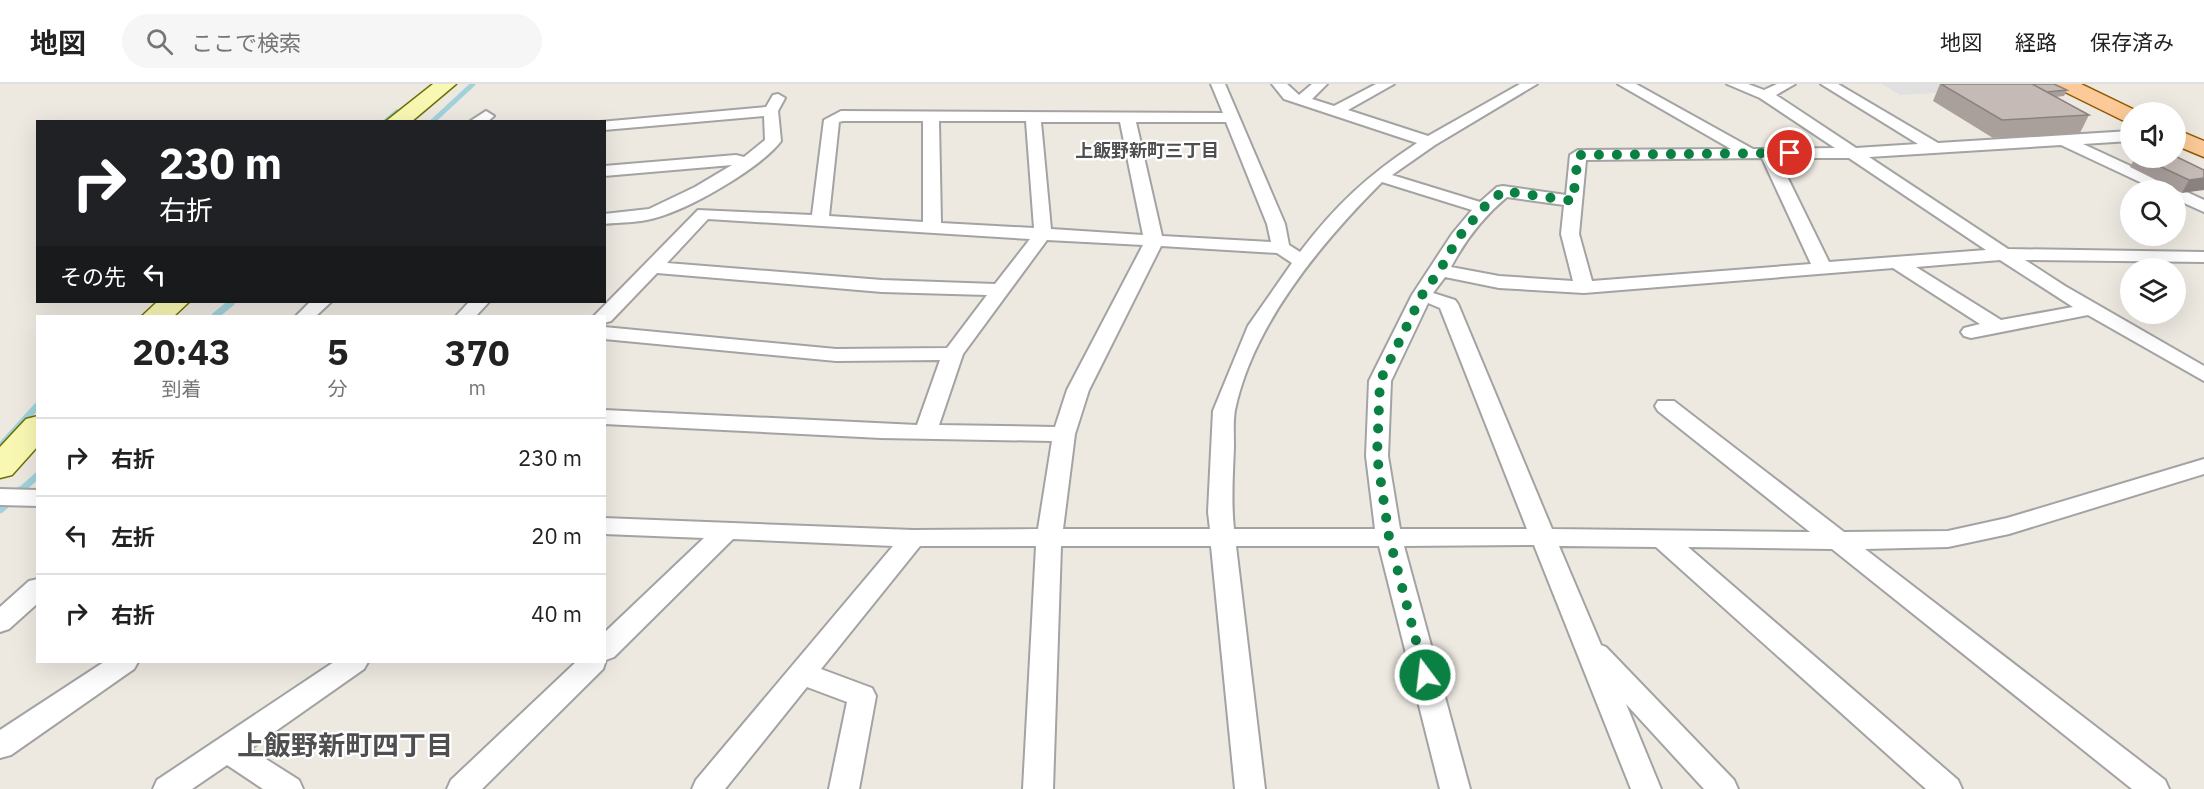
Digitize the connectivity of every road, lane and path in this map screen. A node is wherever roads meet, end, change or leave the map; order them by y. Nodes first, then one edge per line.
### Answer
1 (446, 84) edge
2 (1218, 84) edge
3 (1279, 84) edge
4 (1320, 84) edge
5 (1387, 84) edge
6 (1530, 84) edge
7 (1625, 84) edge
8 (1734, 84) edge
9 (1788, 84) edge
10 (1828, 84) edge
11 (2064, 84) edge
12 (2082, 84) edge
13 (1765, 95) junction
14 (1302, 100) junction
15 (2122, 102) edge
16 (2120, 110) edge
17 (1335, 111) junction
18 (931, 116) junction
19 (1033, 116) junction
20 (1127, 117) junction
21 (1234, 118) junction
22 (399, 120) edge
23 (606, 125) edge
24 (2186, 132) edge
25 (2120, 137) edge
26 (2062, 140) junction
27 (2204, 140) edge
28 (2186, 141) edge
29 (1429, 142) junction
30 (1935, 148) junction
31 (2204, 150) edge
32 (1856, 153) junction
33 (1759, 154) junction
34 (746, 163) junction
35 (606, 171) edge
36 (1379, 176) junction
37 (2148, 180) edge
38 (2186, 198) edge
39 (1573, 201) junction
40 (2204, 207) edge
41 (663, 208) junction
42 (1483, 208) junction
43 (704, 214) junction
44 (606, 219) edge
45 (820, 221) junction
46 (932, 226) junction
47 (1043, 233) junction
48 (1154, 242) junction
49 (1281, 248) junction
50 (2006, 254) junction
51 (2204, 256) edge
52 (1302, 261) junction
53 (1896, 262) junction
54 (652, 267) junction
55 (1822, 267) junction
56 (1440, 270) junction
57 (1584, 288) junction
58 (999, 290) junction
59 (1422, 295) junction
60 (174, 303) edge
61 (320, 303) edge
62 (478, 303) edge
63 (2091, 309) junction
64 (157, 315) edge
65 (306, 315) edge
66 (466, 315) edge
67 (605, 315) edge
68 (1998, 327) junction
69 (1971, 332) dead end
70 (606, 333) edge
71 (953, 354) junction
72 (2204, 375) edge
73 (1666, 406) dead end
74 (606, 417) edge
75 (36, 429) edge
76 (926, 430) junction
77 (1064, 434) junction
78 (2204, 466) edge
79 (1, 487) edge
80 (33, 498) edge
81 (606, 526) edge
82 (725, 533) junction
83 (1222, 537) junction
84 (1389, 537) junction
85 (1544, 537) junction
86 (913, 538) junction
87 (1049, 539) junction
88 (1665, 540) junction
89 (1840, 542) junction
90 (36, 590) edge
91 (0, 622) edge
92 (1586, 644) junction
93 (606, 649) edge
94 (123, 663) edge
95 (353, 663) edge
96 (592, 663) edge
97 (803, 674) junction
98 (0, 746) edge
99 (227, 749) junction
100 (168, 789) edge
101 (288, 789) edge
102 (462, 789) edge
103 (707, 789) edge
104 (844, 789) edge
105 (1038, 789) edge
106 (1250, 789) edge
107 (1455, 789) edge
108 (1646, 789) edge
109 (1723, 789) edge
110 (1947, 789) edge
111 (2154, 789) edge

1 - 22 main road
2 - 21 street
3 - 14 street
4 - 14 street
5 - 17 street
6 - 29 street
7 - 33 street
8 - 13 street
9 - 13 street
10 - 30 street
11 - 16 main road
12 - 15 main road
13 - 32 street
14 - 17 street
17 - 29 street
18 - 19 street
18 - 45 street
18 - 46 street
19 - 20 street
19 - 47 street
20 - 21 street
20 - 48 street
21 - 49 street
23 - 34 street
24 - 27 main road
25 - 26 street
26 - 30 street
26 - 37 street
28 - 31 main road
29 - 36 street
30 - 32 street
32 - 33 street
32 - 50 street
33 - 39 street
33 - 55 street
34 - 35 street
34 - 41 street
36 - 42 street
36 - 52 street
38 - 40 street
39 - 42 street
39 - 57 street
41 - 43 street
41 - 44 street
42 - 56 street
43 - 45 street
43 - 54 street
45 - 46 street
46 - 47 street
47 - 48 street
47 - 58 street
48 - 49 street
48 - 77 street
49 - 52 street
50 - 51 street
50 - 53 street
50 - 63 street
52 - 83 street
53 - 55 street
53 - 68 street
54 - 58 street
54 - 67 street
55 - 57 street
56 - 57 street
56 - 59 street
58 - 71 street
59 - 84 street
59 - 85 street
60 - 64 main road
61 - 65 street
62 - 66 street
63 - 68 street
63 - 72 street
68 - 69 street
70 - 71 street
71 - 76 street
73 - 89 street
74 - 76 street
75 - 79 main road
76 - 77 street
77 - 87 street
78 - 89 street
79 - 80 street
81 - 82 street
82 - 86 street
82 - 93 street
83 - 84 street
83 - 87 street
83 - 106 street
84 - 85 street
84 - 107 street
85 - 88 street
85 - 92 street
86 - 87 street
86 - 97 street
87 - 105 street
88 - 89 street
88 - 110 street
89 - 111 street
90 - 91 street
92 - 108 street
92 - 109 street
94 - 98 street
95 - 99 street
96 - 102 street
97 - 103 street
97 - 104 street
99 - 100 street
99 - 101 street

